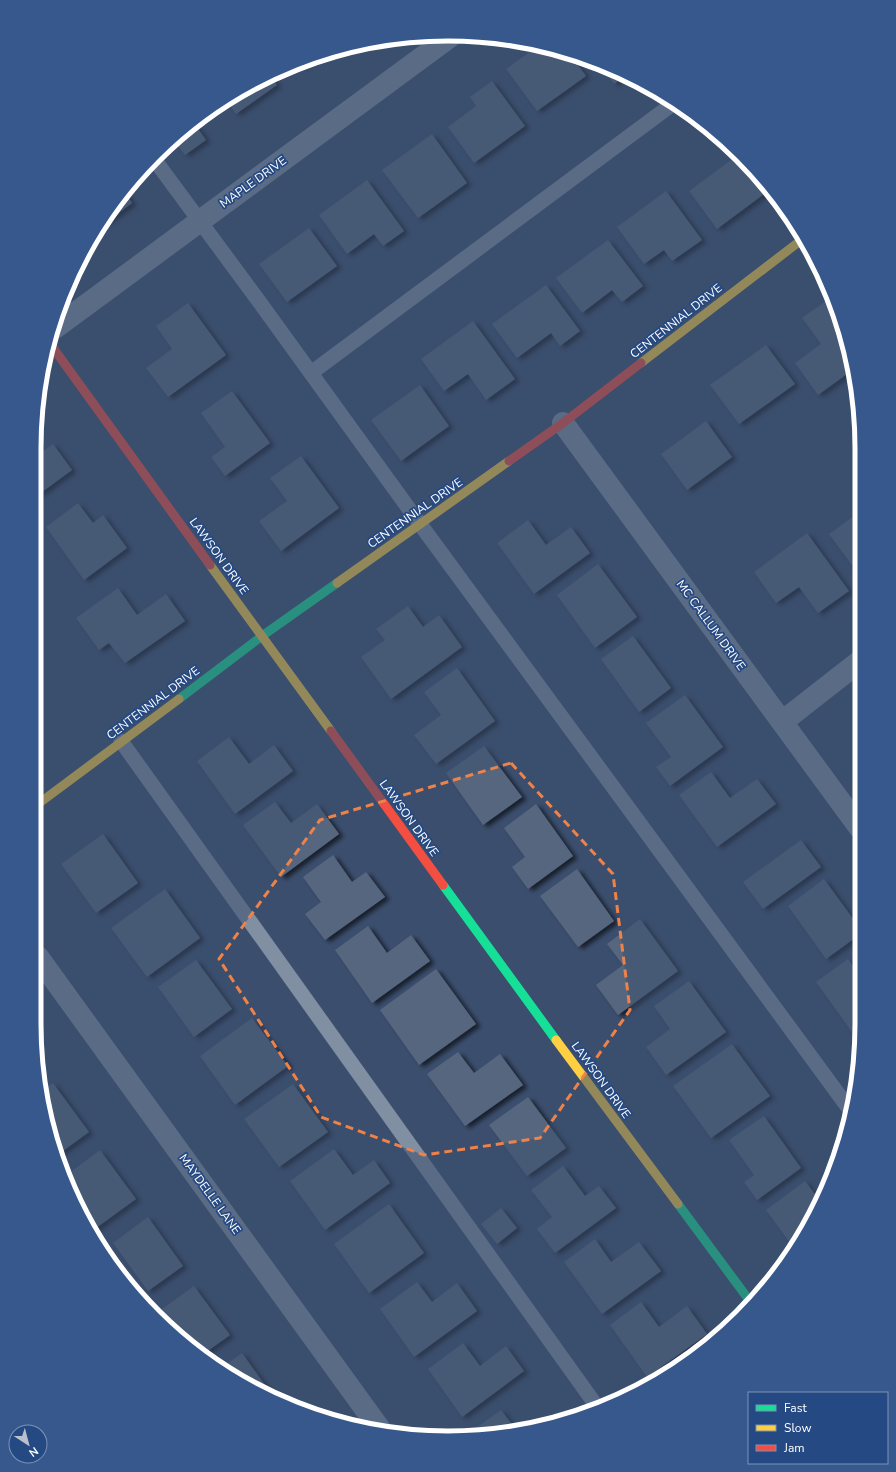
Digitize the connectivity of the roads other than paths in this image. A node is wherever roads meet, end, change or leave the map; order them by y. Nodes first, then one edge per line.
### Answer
1 (444, 41) edge
2 (669, 107) edge
3 (157, 163) edge
4 (200, 221) junction
5 (798, 242) edge
6 (61, 324) edge
7 (54, 349) edge
8 (311, 373) junction
9 (563, 423) junction
10 (420, 524) junction
11 (262, 636) junction
12 (855, 665) edge
13 (782, 722) junction
14 (121, 741) junction
15 (41, 802) edge
16 (855, 820) edge
17 (41, 961) edge
18 (846, 1105) edge
19 (748, 1299) edge
20 (595, 1403) edge
21 (377, 1424) edge

1 - 4 street, MAPLE DRIVE
2 - 8 lane
3 - 4 lane
4 - 6 street, MAPLE DRIVE
4 - 8 lane
5 - 9 street, CENTENNIAL DRIVE
7 - 11 street, LAWSON DRIVE
8 - 10 lane
9 - 10 street, CENTENNIAL DRIVE
9 - 13 street, MC CALLUM DRIVE
10 - 11 street, CENTENNIAL DRIVE
10 - 18 lane
11 - 14 street, CENTENNIAL DRIVE
11 - 19 street, LAWSON DRIVE
12 - 13 street
13 - 16 street, MC CALLUM DRIVE
14 - 15 street, CENTENNIAL DRIVE
14 - 20 lane
17 - 21 street, MAYDELLE LANE

